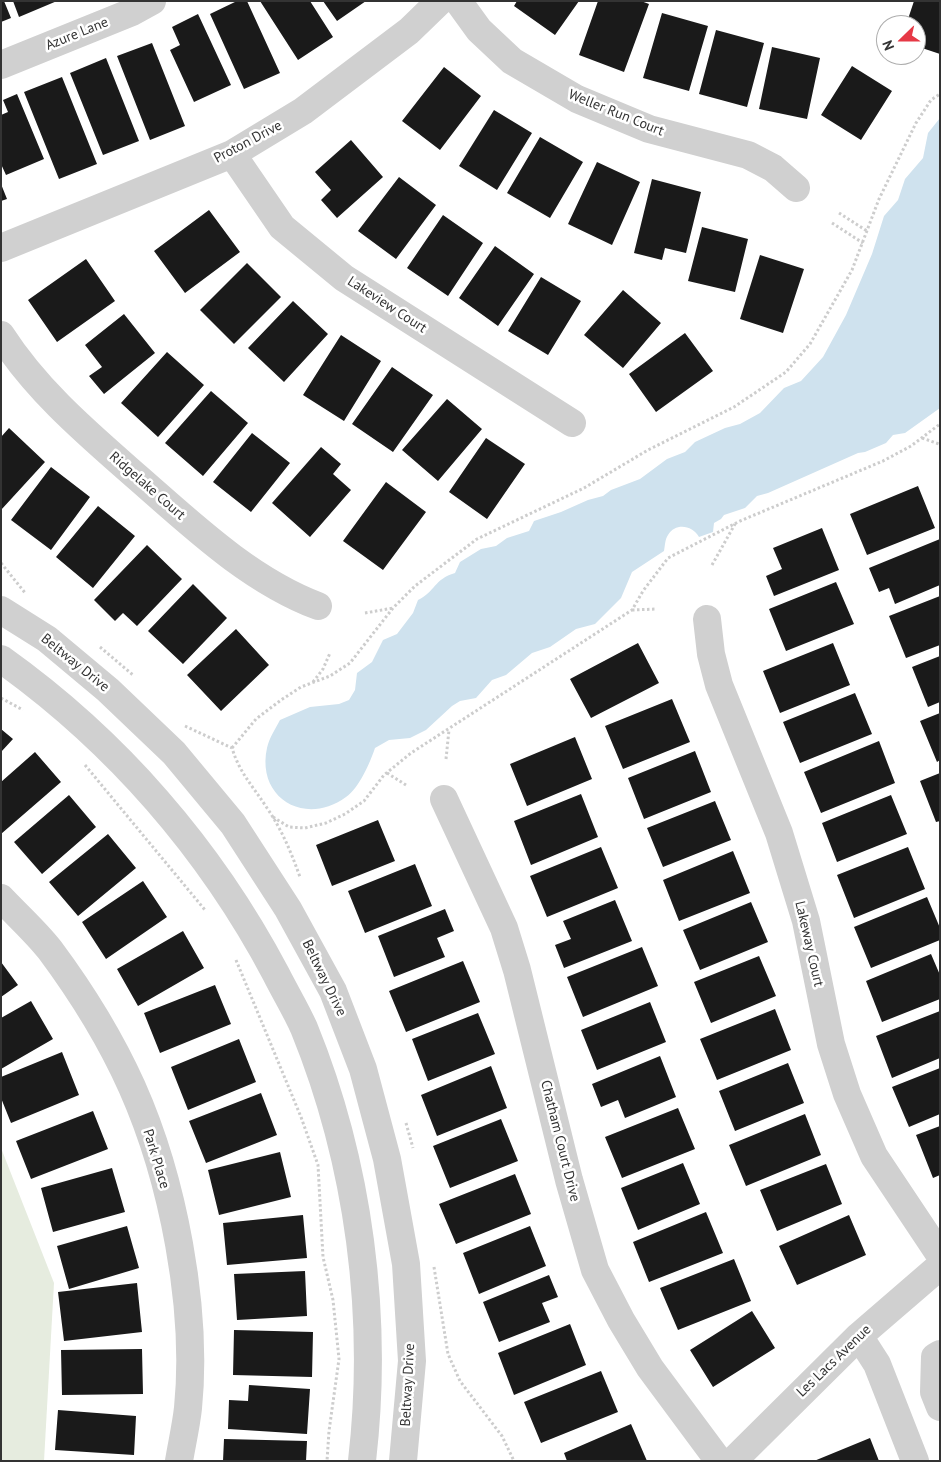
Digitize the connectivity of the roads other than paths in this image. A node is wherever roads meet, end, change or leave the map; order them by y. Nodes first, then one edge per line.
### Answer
1 (152, 1) edge
2 (440, 1) edge
3 (458, 1) edge
4 (1, 65) edge
5 (232, 154) junction
6 (796, 188) dead end
7 (1, 248) edge
8 (1, 335) edge
9 (572, 423) dead end
10 (318, 606) dead end
11 (1, 610) edge
12 (707, 619) dead end
13 (1, 658) edge
14 (444, 800) dead end
15 (1, 898) edge
16 (940, 1255) edge
17 (940, 1266) edge
18 (859, 1336) junction
19 (940, 1354) edge
20 (940, 1407) edge
21 (179, 1461) edge
22 (362, 1461) edge
23 (403, 1461) edge
24 (719, 1461) edge
25 (733, 1461) edge
26 (915, 1461) edge

1 - 4 street, Azure Lane
2 - 5 street, Proton Drive
3 - 6 street, Weller Run Court
5 - 7 street, Proton Drive
5 - 9 street, Lakeview Court
8 - 10 street, Ridgelake Court
11 - 23 street, Beltway Drive
12 - 16 street, Lakeway Court
13 - 22 street
14 - 24 street, Chatham Court Drive
15 - 21 street, Park Place
17 - 18 street, Les Lacs Avenue
18 - 25 street, Les Lacs Avenue
18 - 26 street
19 - 20 street

